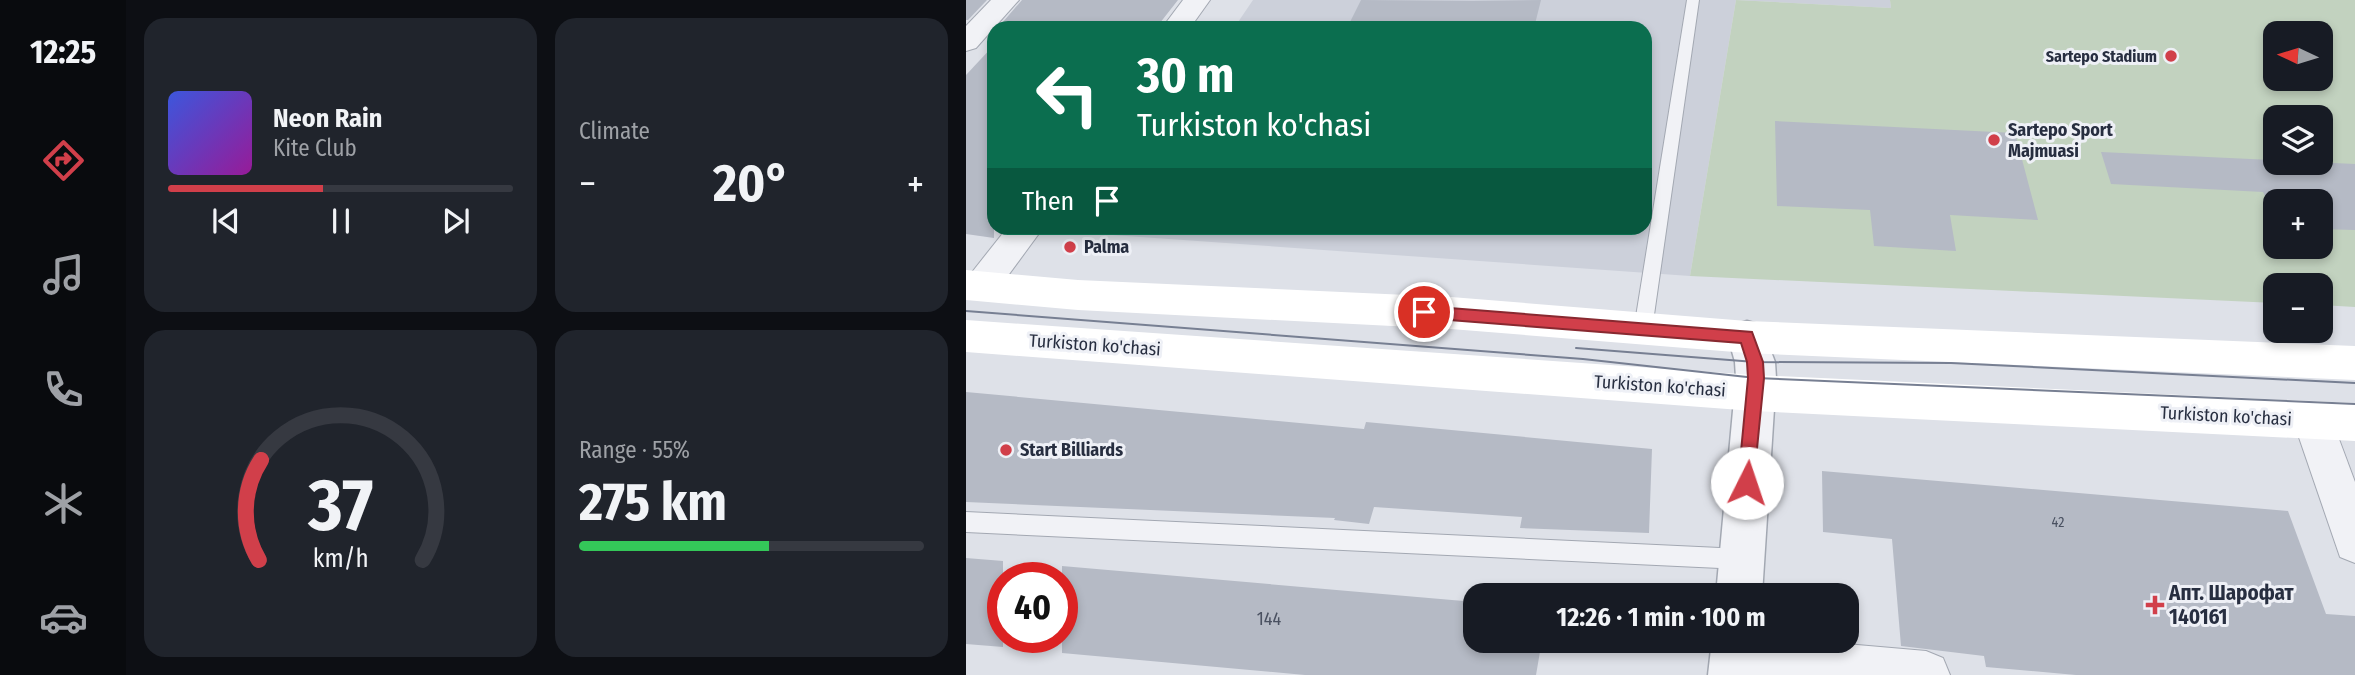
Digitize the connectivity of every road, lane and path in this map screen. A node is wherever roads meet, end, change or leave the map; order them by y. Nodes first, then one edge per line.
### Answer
1 (1006, 0) edge
2 (1197, 0) edge
3 (1693, 0) edge
4 (1181, 21) edge
5 (966, 42) edge
6 (1020, 235) edge
7 (974, 286) edge
8 (1643, 329) junction
9 (966, 336) edge
10 (1747, 337) junction
11 (2355, 363) edge
12 (1754, 393) junction
13 (2313, 420) junction
14 (2355, 422) edge
15 (966, 522) edge
16 (2355, 542) edge
17 (1740, 577) edge
18 (1734, 658) edge
19 (1926, 675) edge

1 - 5 street
2 - 4 street
3 - 8 lane
6 - 7 street
7 - 8 main road
8 - 10 main road
9 - 12 main road, Turkiston ko'chasi
10 - 11 main road
10 - 12 street
12 - 13 main road, Turkiston ko'chasi
12 - 17 street
13 - 14 main road, Turkiston ko'chasi
13 - 16 street
15 - 17 lane
18 - 19 street

